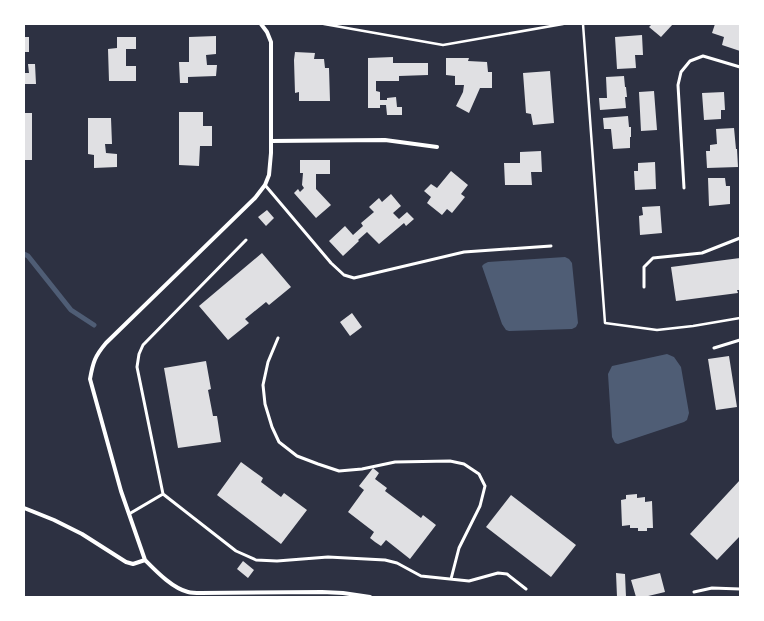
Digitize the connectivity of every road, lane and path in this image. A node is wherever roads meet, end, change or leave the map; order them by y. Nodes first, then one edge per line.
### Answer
1 (261, 24) edge
2 (324, 24) edge
3 (563, 24) edge
4 (583, 24) edge
5 (740, 67) edge
6 (271, 140) junction
7 (437, 147) dead end
8 (266, 185) junction
9 (684, 188) dead end
10 (740, 238) edge
11 (246, 240) dead end
12 (551, 246) dead end
13 (644, 287) dead end
14 (740, 318) edge
15 (278, 338) dead end
16 (740, 340) edge
17 (714, 348) dead end
18 (163, 494) junction
19 (24, 508) edge
20 (129, 514) junction
21 (145, 560) junction
22 (452, 579) junction
23 (526, 589) dead end
24 (740, 589) edge
25 (694, 592) dead end
26 (370, 597) edge

1 - 6 street
2 - 3 path
4 - 14 path
5 - 9 lane
6 - 7 street
6 - 8 street
8 - 12 lane
8 - 20 street
10 - 13 lane
11 - 18 lane
15 - 22 lane
16 - 17 lane
18 - 20 lane
18 - 22 lane
19 - 21 street
20 - 21 street
21 - 26 street
22 - 23 lane
24 - 25 lane

